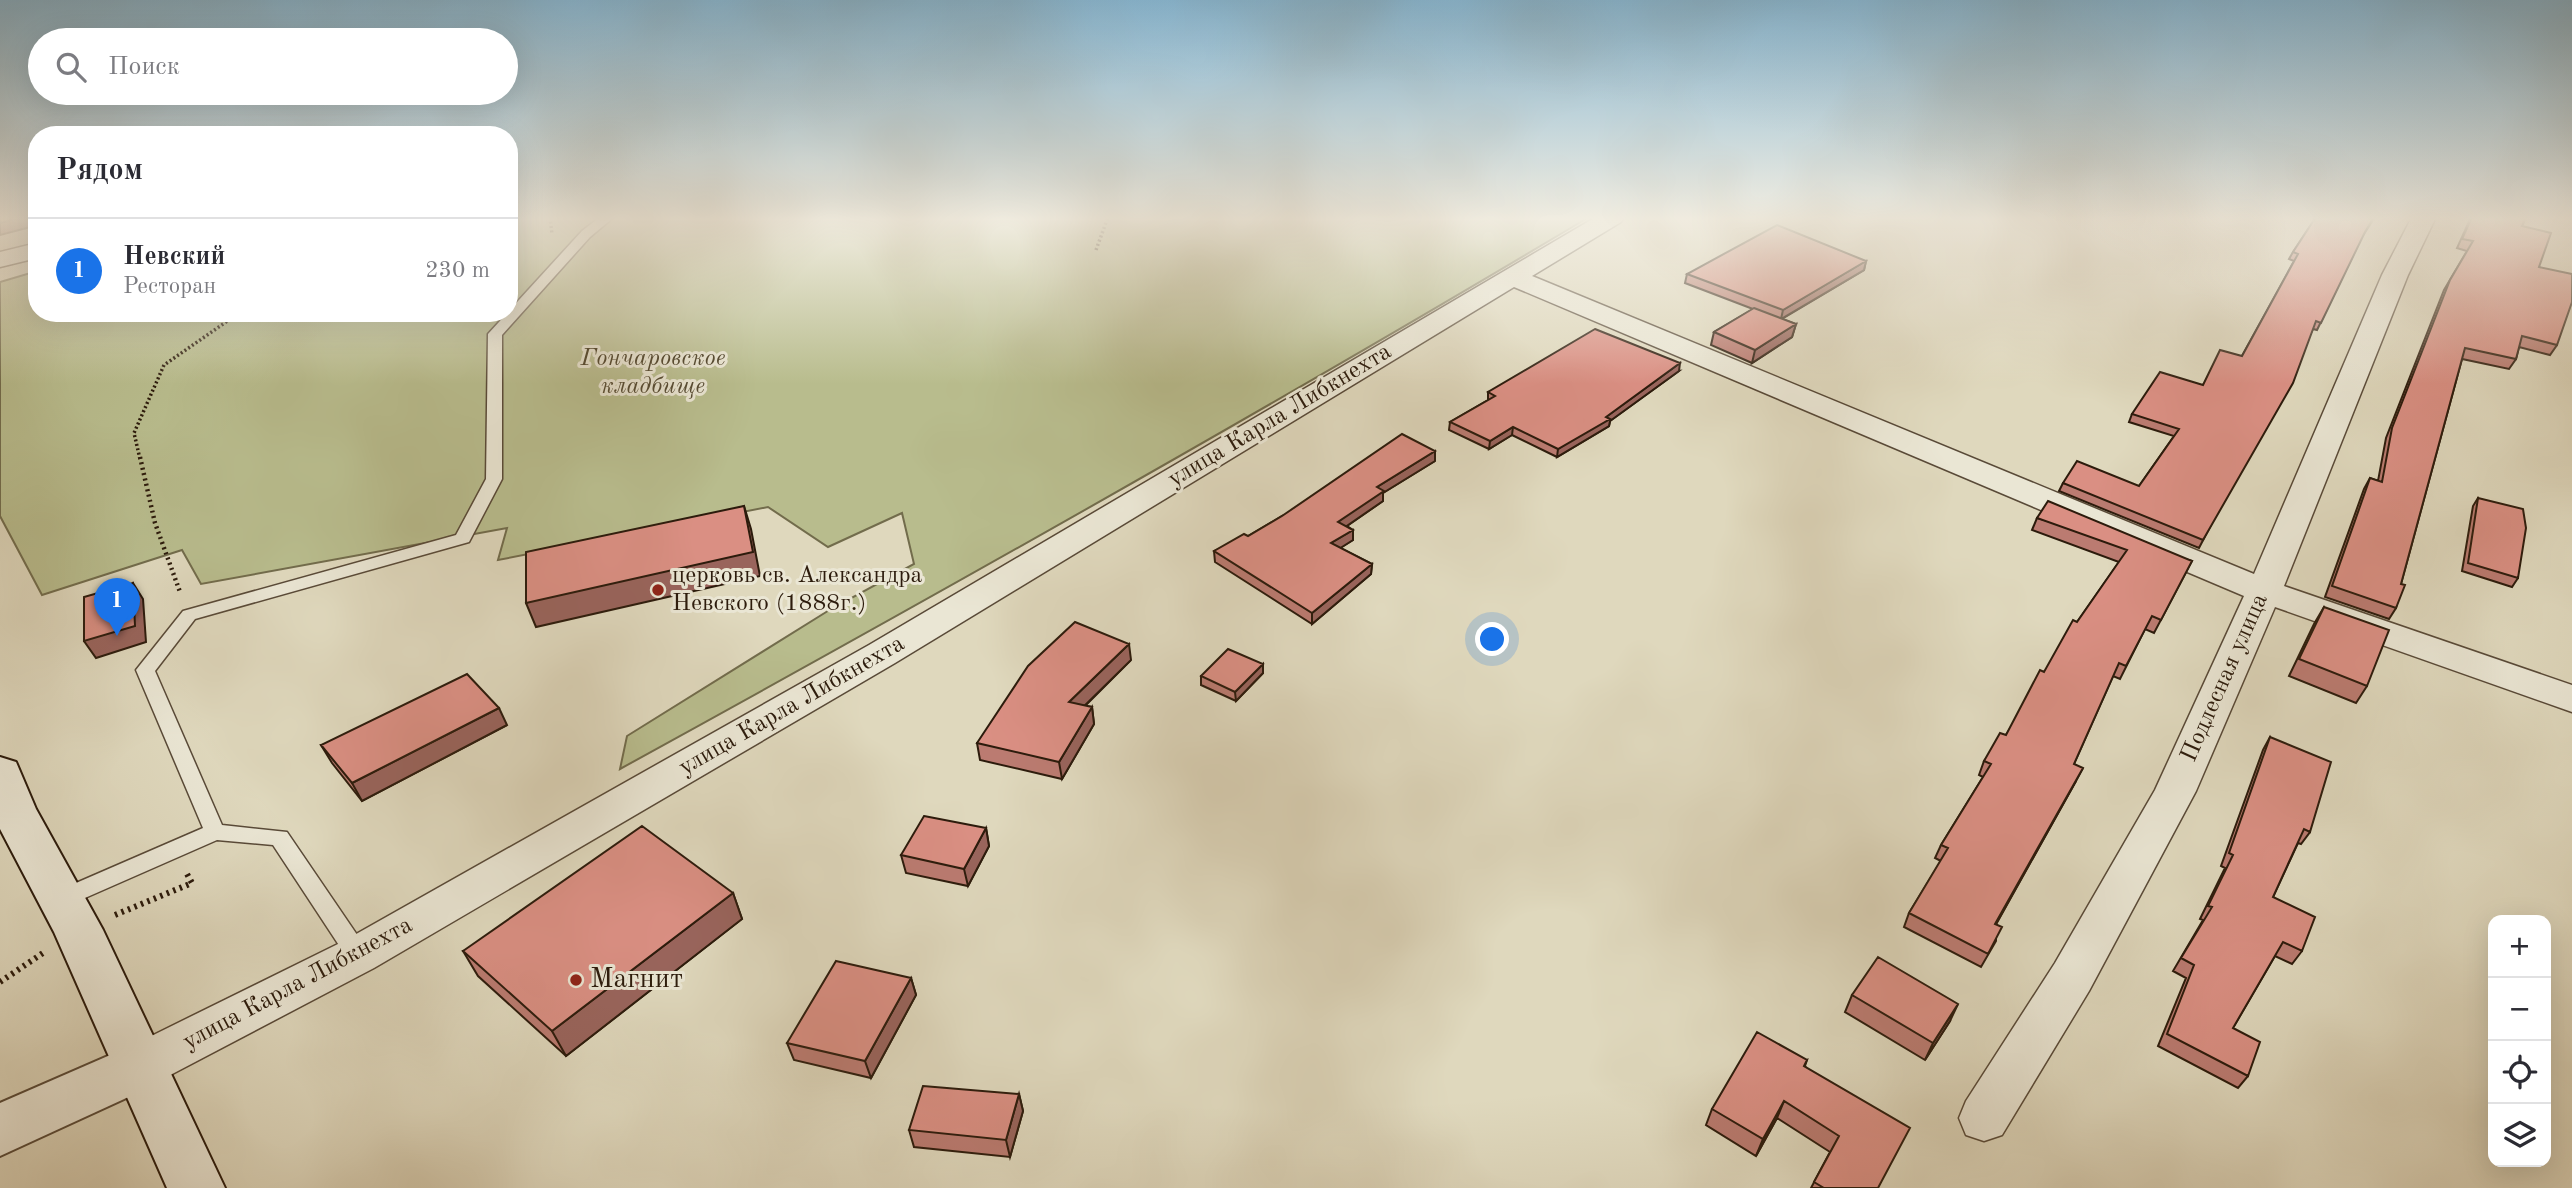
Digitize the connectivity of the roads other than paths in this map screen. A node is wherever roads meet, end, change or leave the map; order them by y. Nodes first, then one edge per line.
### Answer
1 (551, 272) edge
2 (1521, 272) edge
3 (2396, 272) edge
4 (1513, 277) junction
5 (518, 309) edge
6 (506, 322) edge
7 (2264, 591) junction
8 (2572, 699) edge
9 (0, 773) edge
10 (215, 832) junction
11 (61, 899) junction
12 (358, 956) junction
13 (140, 1066) junction
14 (1984, 1118) dead end
15 (0, 1130) edge
16 (196, 1188) edge

1 - 5 lane
2 - 4 street, улица Карла Либкнехта
3 - 7 street, Подлесная улица
4 - 7 street
4 - 12 street, улица Карла Либкнехта
6 - 10 lane
7 - 8 street
7 - 14 street, Подлесная улица
9 - 11 main road
10 - 11 lane
10 - 12 lane
11 - 13 main road
12 - 13 street, улица Карла Либкнехта
13 - 15 main road
13 - 16 main road

